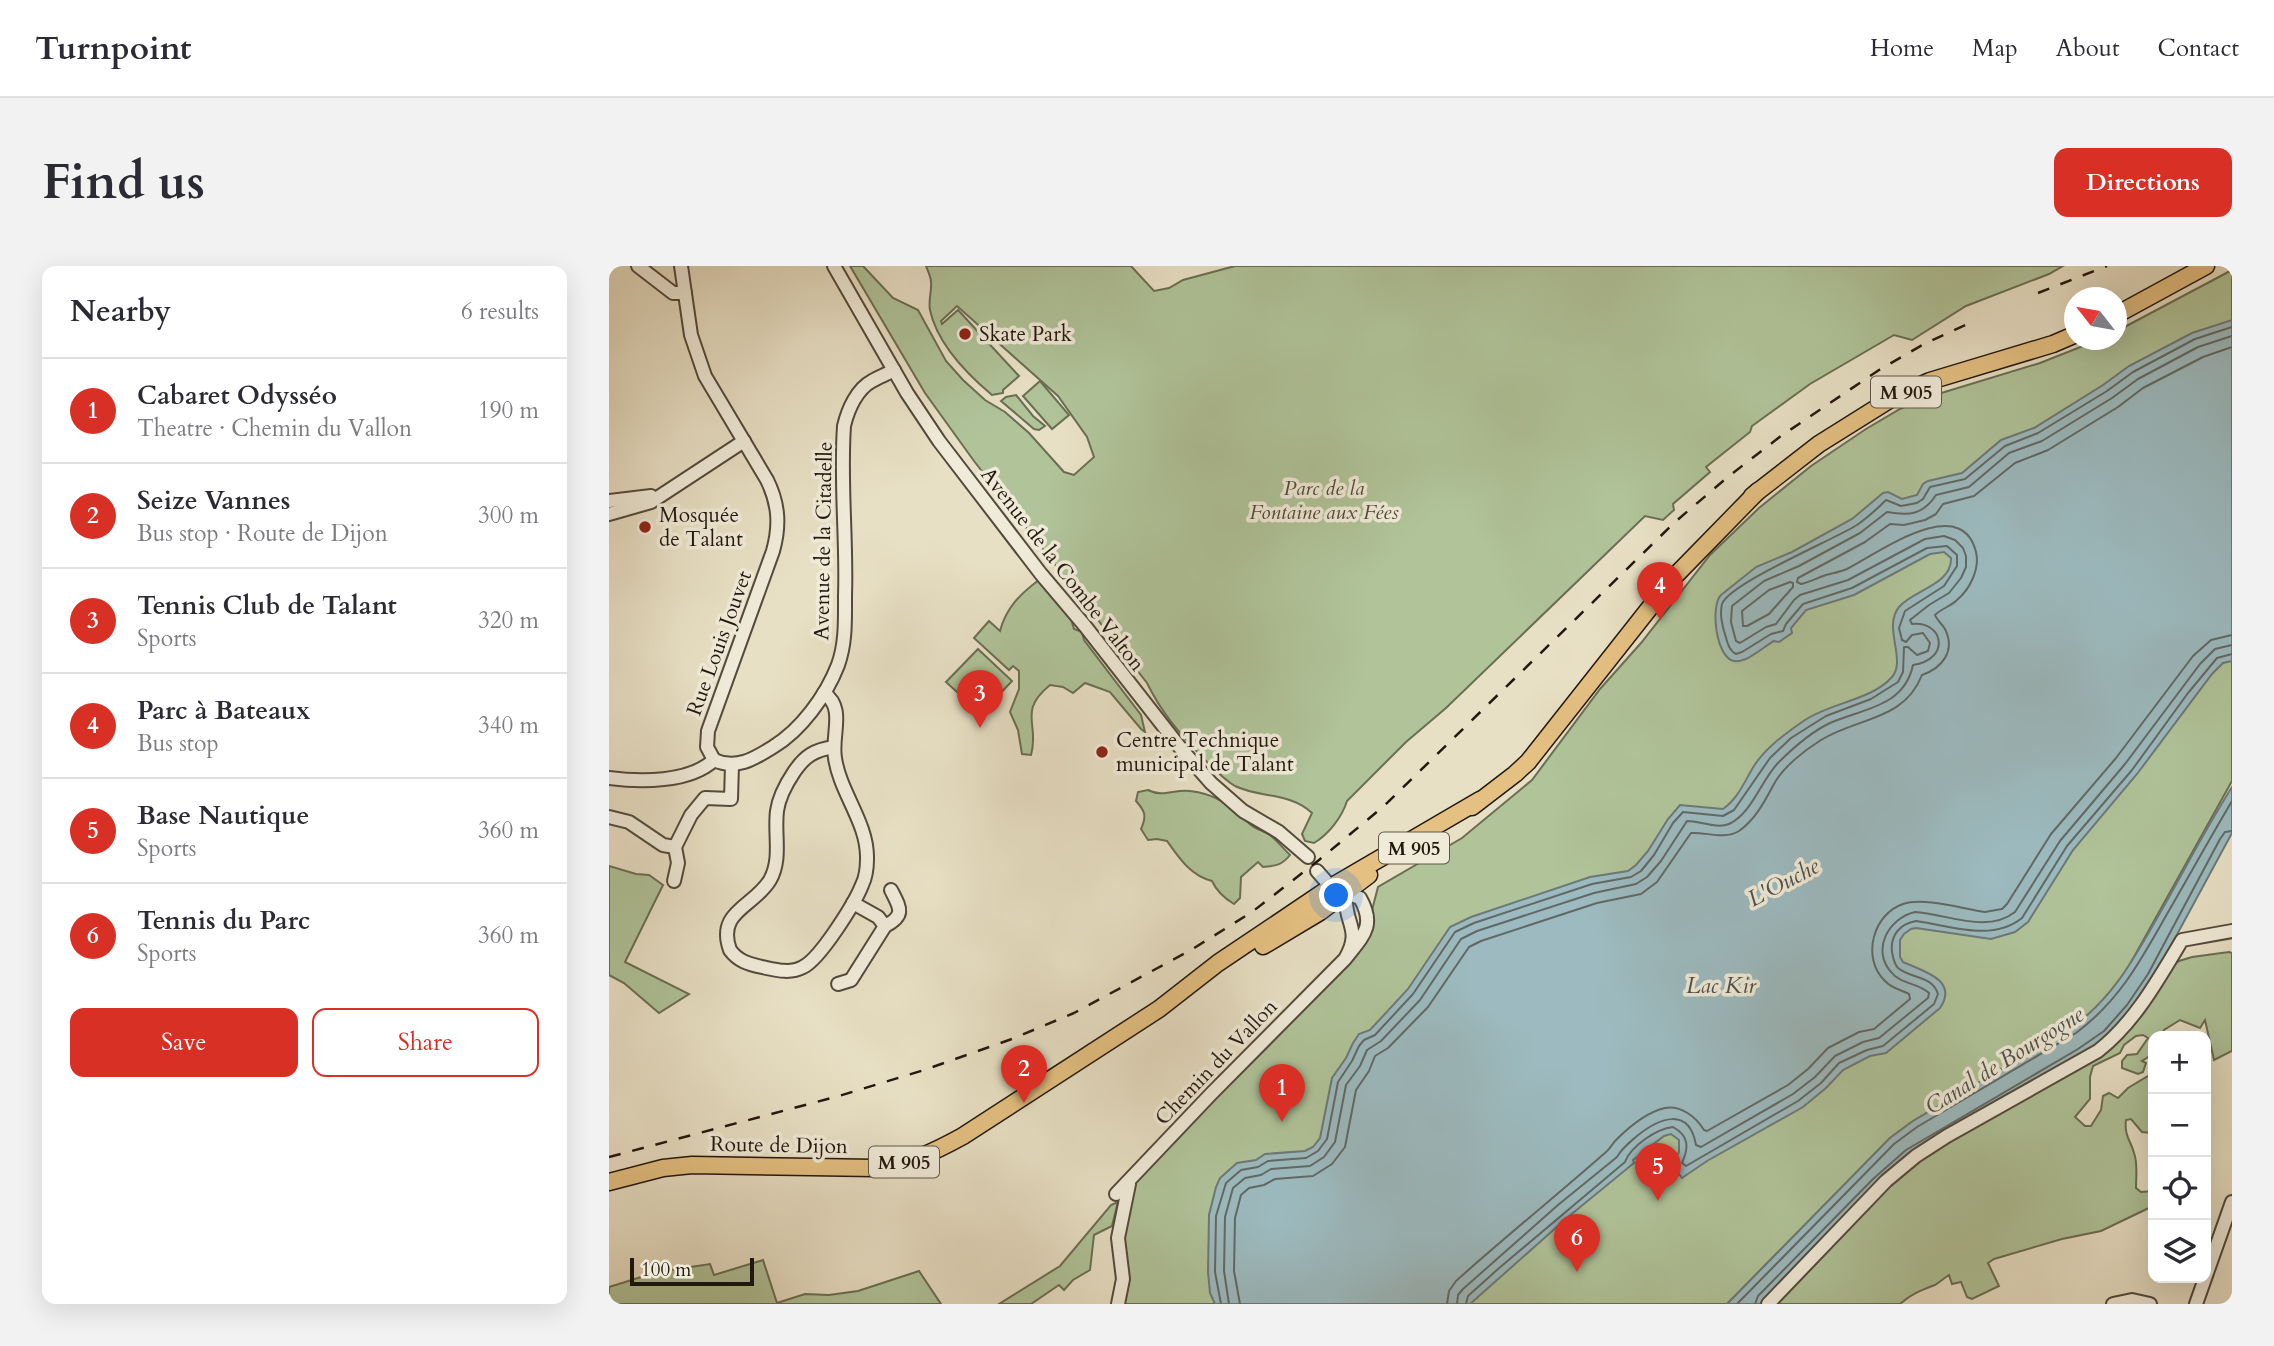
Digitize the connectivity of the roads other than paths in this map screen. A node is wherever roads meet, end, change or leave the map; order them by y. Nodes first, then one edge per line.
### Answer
1 (638, 266) edge
2 (681, 266) edge
3 (834, 266) edge
4 (2206, 266) edge
5 (685, 293) junction
6 (2127, 309) edge
7 (2064, 339) edge
8 (894, 370) junction
9 (744, 441) junction
10 (1758, 491) junction
11 (662, 494) junction
12 (609, 501) edge
13 (609, 514) edge
14 (1654, 590) junction
15 (1626, 640) junction
16 (1612, 654) junction
17 (824, 692) junction
18 (834, 747) junction
19 (713, 760) junction
20 (732, 765) junction
21 (609, 778) edge
22 (1480, 800) junction
23 (613, 818) edge
24 (669, 846) junction
25 (1308, 858) dead end
26 (1317, 871) dead end
27 (674, 881) dead end
28 (891, 890) dead end
29 (1338, 890) junction
30 (853, 903) junction
31 (885, 926) junction
32 (2232, 931) edge
33 (1345, 959) junction
34 (838, 984) dead end
35 (1159, 1009) junction
36 (1130, 1180) junction
37 (609, 1182) edge
38 (1116, 1194) dead end
39 (2232, 1202) edge
40 (1118, 1304) edge
41 (1768, 1304) edge
42 (2113, 1304) edge
43 (2150, 1304) edge
44 (2196, 1304) edge

1 - 5 street
2 - 5 street, Rue Louis Jouvet
3 - 8 street, Avenue de la Combe Valton
4 - 6 main road
5 - 9 street, Rue Louis Jouvet
7 - 10 main road, M 905
8 - 17 street, Avenue de la Citadelle
8 - 25 street, Avenue de la Combe Valton
9 - 11 street
9 - 19 street, Rue Louis Jouvet
10 - 14 main road, M 905
10 - 15 main road, M 905
11 - 12 street
11 - 13 street
14 - 15 main road, M 905
14 - 16 main road, M 905
15 - 16 main road, M 905
16 - 22 main road, M 905
17 - 18 street
17 - 20 street, Avenue de la Citadelle
18 - 30 street
18 - 30 street
19 - 20 street
19 - 21 street
20 - 24 street
22 - 29 main road, M 905
22 - 29 main road, M 905
23 - 24 street
24 - 27 street
26 - 29 street
28 - 31 street
29 - 33 street
29 - 33 street, Chemin du Vallon
29 - 35 main road, Route de Dijon / M 905
29 - 35 main road, Route de Dijon / M 905
30 - 31 street
31 - 34 street
32 - 41 street
33 - 36 street, Chemin du Vallon
35 - 37 main road, Route de Dijon / M 905
36 - 38 street, Chemin du Vallon
36 - 40 street
39 - 44 street
42 - 43 street

